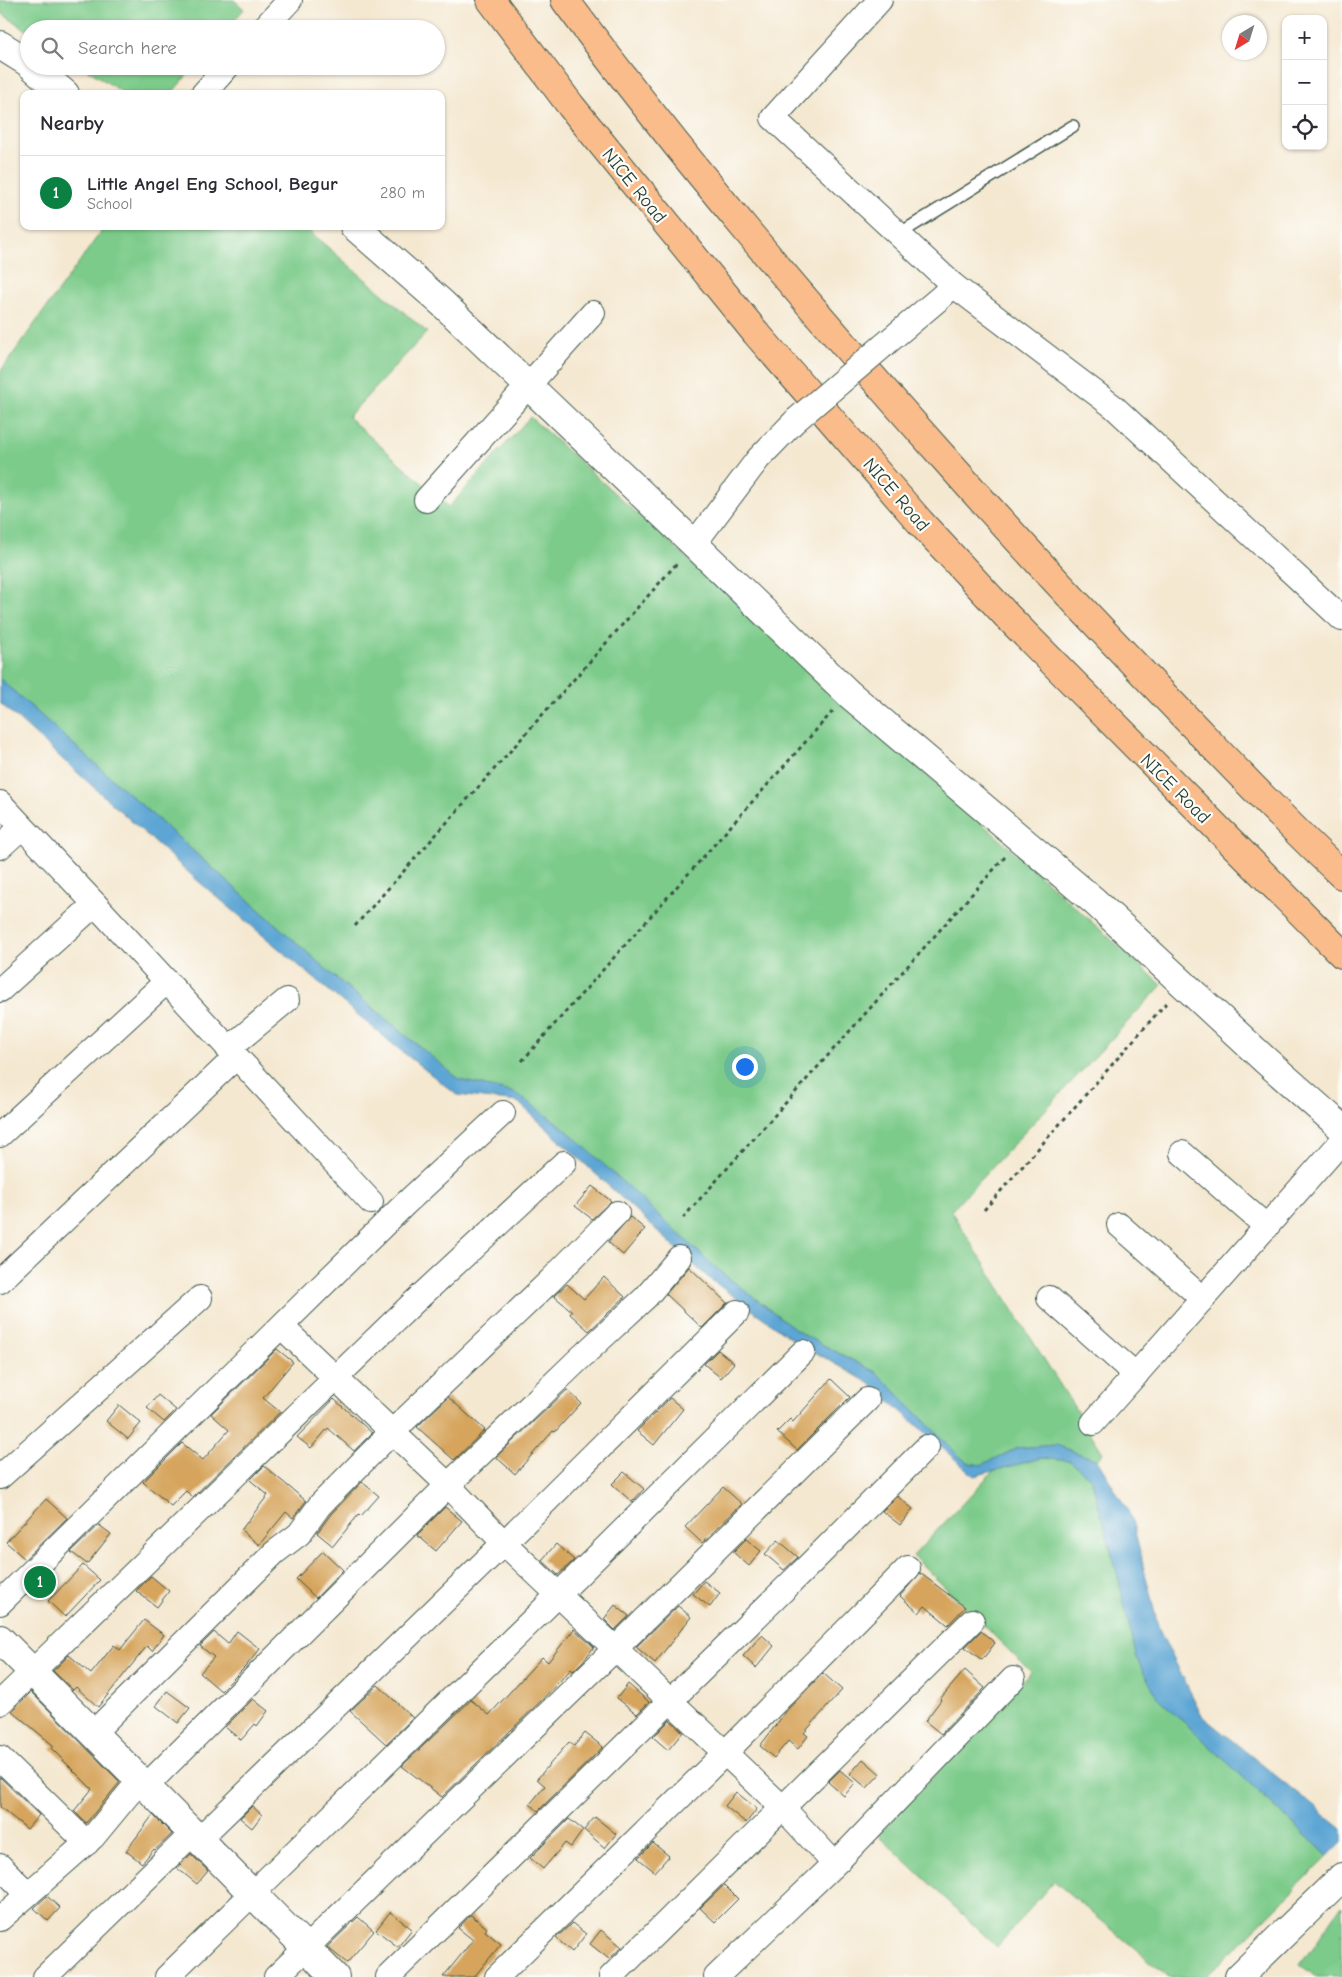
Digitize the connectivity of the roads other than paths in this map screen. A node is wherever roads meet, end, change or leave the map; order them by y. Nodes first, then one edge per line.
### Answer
1 (290, 0) edge
2 (491, 0) edge
3 (565, 0) edge
4 (880, 0) edge
5 (271, 20) edge
6 (0, 45) edge
7 (20, 57) edge
8 (43, 75) edge
9 (220, 75) edge
10 (61, 90) edge
11 (207, 90) edge
12 (1073, 126) dead end
13 (359, 230) edge
14 (899, 234) junction
15 (953, 285) junction
16 (593, 313) dead end
17 (528, 385) junction
18 (426, 500) dead end
19 (694, 544) junction
20 (1342, 619) edge
21 (0, 803) edge
22 (22, 827) junction
23 (0, 847) edge
24 (1342, 875) edge
25 (95, 904) junction
26 (1342, 954) edge
27 (166, 982) junction
28 (0, 990) edge
29 (287, 1000) dead end
30 (232, 1053) junction
31 (503, 1113) dead end
32 (1342, 1128) edge
33 (0, 1135) edge
34 (1342, 1141) edge
35 (1182, 1153) dead end
36 (564, 1163) dead end
37 (371, 1202) dead end
38 (617, 1213) dead end
39 (1119, 1225) dead end
40 (1267, 1226) junction
41 (679, 1258) dead end
42 (0, 1281) edge
43 (200, 1298) dead end
44 (1049, 1298) dead end
45 (1203, 1299) junction
46 (737, 1312) dead end
47 (282, 1327) junction
48 (803, 1352) dead end
49 (1136, 1375) junction
50 (336, 1379) junction
51 (867, 1400) dead end
52 (1093, 1423) dead end
53 (392, 1432) junction
54 (927, 1446) dead end
55 (0, 1477) edge
56 (448, 1485) junction
57 (504, 1543) junction
58 (908, 1568) dead end
59 (559, 1594) junction
60 (0, 1603) edge
61 (972, 1621) dead end
62 (0, 1639) edge
63 (616, 1648) junction
64 (32, 1672) junction
65 (1013, 1680) dead end
66 (670, 1700) junction
67 (0, 1703) edge
68 (93, 1733) junction
69 (725, 1753) junction
70 (0, 1758) edge
71 (143, 1783) junction
72 (783, 1808) junction
73 (196, 1836) junction
74 (87, 1843) junction
75 (837, 1861) junction
76 (0, 1866) edge
77 (1342, 1877) edge
78 (252, 1893) junction
79 (28, 1894) junction
80 (0, 1919) edge
81 (306, 1947) junction
82 (45, 1977) edge
83 (167, 1977) edge
84 (276, 1977) edge
85 (335, 1977) edge
86 (388, 1977) edge
87 (497, 1977) edge
88 (611, 1977) edge
89 (716, 1977) edge
90 (1239, 1977) edge

1 - 5 street
2 - 26 highway, NICE Road
3 - 24 highway
4 - 14 street
6 - 7 street
8 - 10 street
9 - 11 street
12 - 14 lane
13 - 17 street
14 - 15 street
15 - 19 street, bridge
15 - 20 street
16 - 17 street
17 - 18 street
17 - 19 street
19 - 32 street
21 - 22 street
22 - 23 street
22 - 25 street
25 - 27 street
25 - 28 street
27 - 30 street
27 - 33 street
29 - 30 street
30 - 37 street
30 - 42 street
31 - 47 street
34 - 40 street
35 - 40 street
36 - 50 street
38 - 53 street
39 - 45 street
40 - 45 street
41 - 56 street
43 - 55 street
44 - 49 street
45 - 49 street
46 - 57 street
47 - 50 street
47 - 60 street
48 - 59 street
49 - 52 street
50 - 53 street
50 - 64 street
51 - 63 street
53 - 56 street
53 - 68 street
54 - 66 street
56 - 57 street
56 - 71 street
57 - 59 street
57 - 73 street
58 - 69 street
59 - 63 street
59 - 78 street
61 - 72 street
62 - 64 street
63 - 66 street
63 - 81 street
64 - 67 street
64 - 68 street
65 - 75 street
66 - 69 street
66 - 86 street
68 - 71 street
69 - 72 street
69 - 87 street
70 - 74 street
71 - 73 street
71 - 74 street
72 - 75 street
72 - 88 street
73 - 78 street
73 - 82 street
74 - 79 street
75 - 89 street
76 - 79 street
77 - 90 street
78 - 81 street
78 - 83 street
79 - 80 street
81 - 84 street
81 - 85 street

